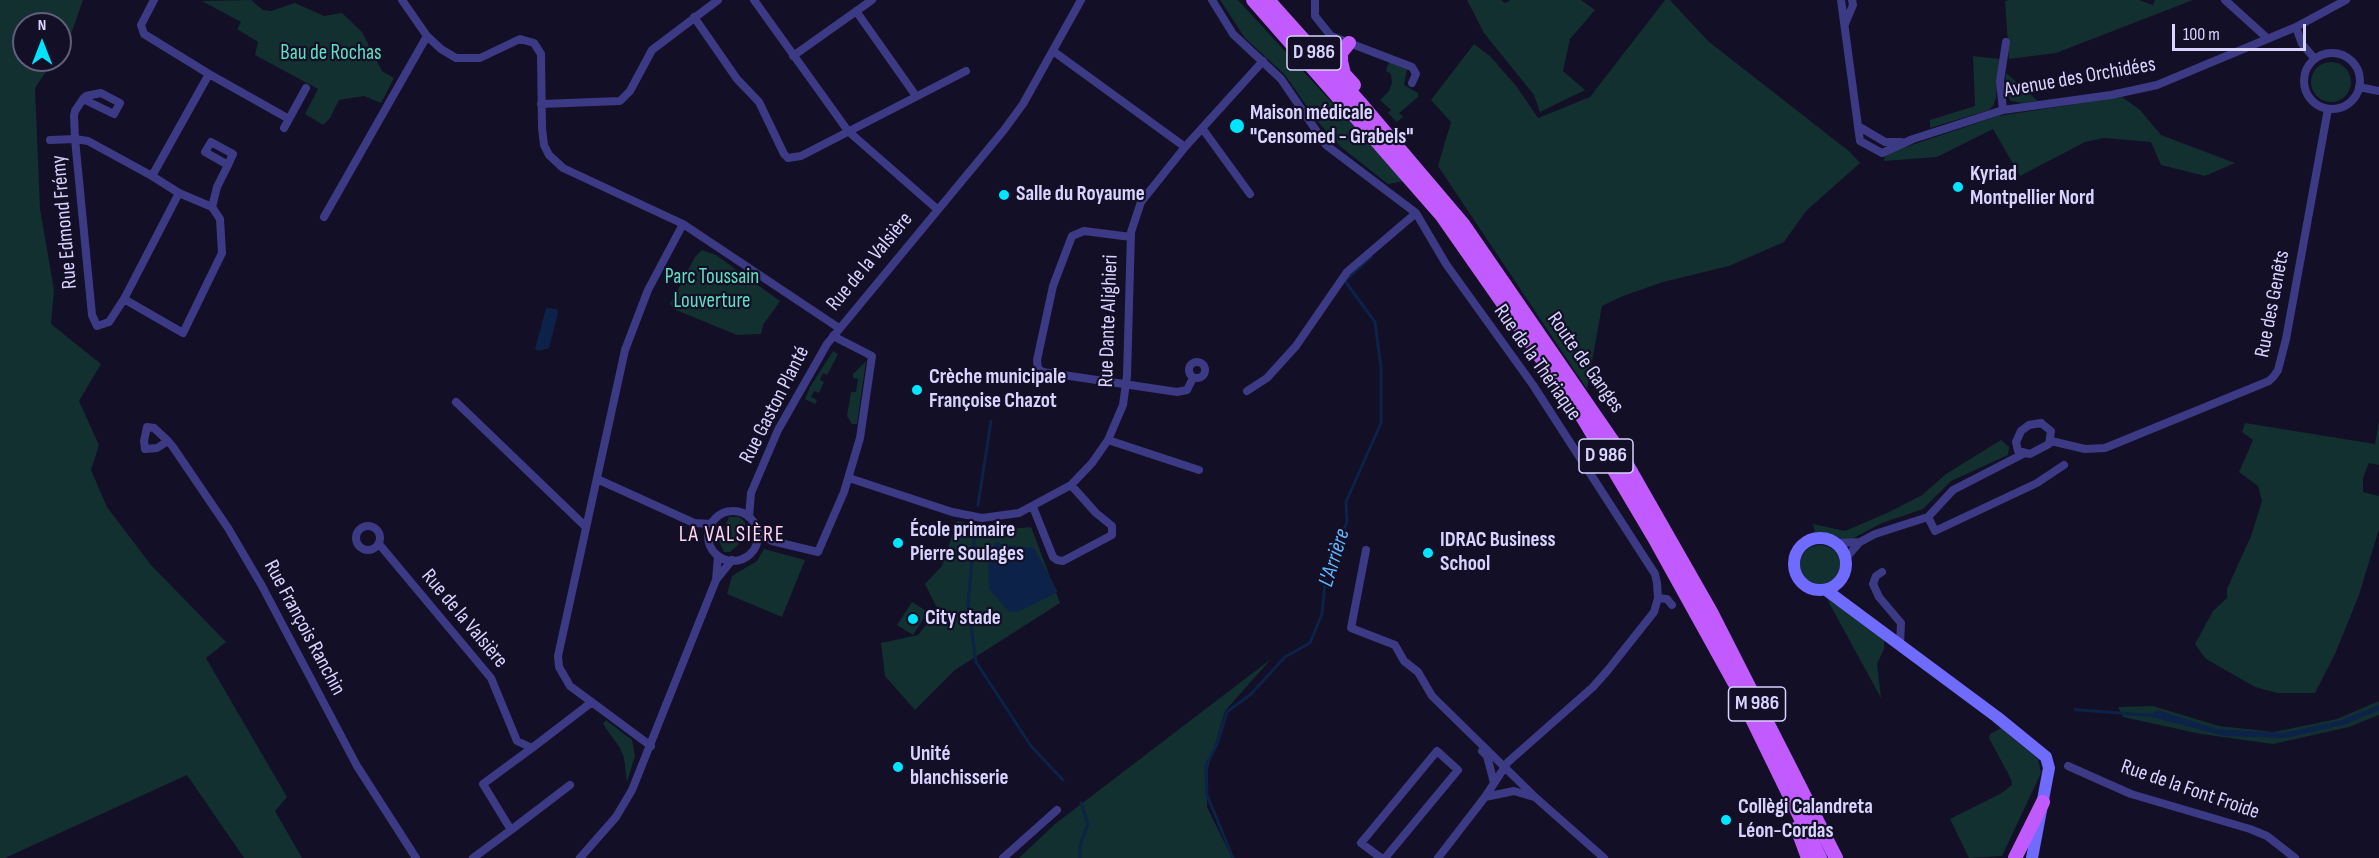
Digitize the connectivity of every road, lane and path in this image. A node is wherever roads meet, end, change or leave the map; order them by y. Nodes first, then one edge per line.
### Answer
1 (154, 0) edge
2 (402, 0) edge
3 (718, 0) edge
4 (754, 0) edge
5 (872, 0) edge
6 (1082, 0) edge
7 (1212, 0) edge
8 (1253, 0) edge
9 (1268, 0) edge
10 (1315, 0) edge
11 (1841, 0) edge
12 (1852, 0) edge
13 (2225, 0) edge
14 (2346, 0) edge
15 (855, 12) junction
16 (694, 17) junction
17 (2296, 27) junction
18 (1844, 28) junction
19 (427, 36) junction
20 (2267, 38) junction
21 (2006, 42) dead end
22 (1349, 43) junction
23 (1053, 51) junction
24 (793, 56) junction
25 (2315, 59) junction
26 (1263, 61) junction
27 (966, 71) dead end
28 (209, 74) junction
29 (1412, 83) dead end
30 (2359, 87) junction
31 (306, 88) dead end
32 (2379, 91) edge
33 (916, 96) junction
34 (83, 99) dead end
35 (542, 104) junction
36 (1362, 105) junction
37 (2328, 109) junction
38 (2003, 110) junction
39 (288, 119) junction
40 (1858, 126) junction
41 (284, 128) dead end
42 (1202, 128) junction
43 (848, 131) junction
44 (75, 139) junction
45 (1913, 139) junction
46 (50, 140) dead end
47 (1185, 147) junction
48 (228, 165) dead end
49 (152, 177) junction
50 (179, 193) junction
51 (1250, 194) dead end
52 (212, 207) junction
53 (937, 209) junction
54 (1416, 213) junction
55 (324, 216) dead end
56 (683, 224) junction
57 (1131, 237) junction
58 (124, 299) junction
59 (839, 328) junction
60 (833, 336) junction
61 (1193, 378) dead end
62 (1126, 384) junction
63 (1247, 391) dead end
64 (456, 402) dead end
65 (1108, 440) junction
66 (168, 441) junction
67 (2051, 441) junction
68 (2023, 454) junction
69 (2064, 465) dead end
70 (1199, 470) dead end
71 (849, 478) junction
72 (597, 479) junction
73 (1071, 485) junction
74 (751, 493) junction
75 (1033, 507) junction
76 (734, 511) junction
77 (749, 517) junction
78 (1928, 517) junction
79 (694, 523) junction
80 (711, 524) junction
81 (586, 527) junction
82 (757, 533) junction
83 (708, 537) junction
84 (772, 541) junction
85 (1860, 542) junction
86 (1836, 543) junction
87 (379, 544) dead end
88 (756, 544) junction
89 (1366, 550) dead end
90 (718, 556) junction
91 (1846, 558) junction
92 (732, 560) junction
93 (1882, 572) dead end
94 (716, 580) junction
95 (1840, 582) junction
96 (1826, 590) junction
97 (1658, 598) junction
98 (1846, 602) junction
99 (1672, 605) dead end
100 (1711, 612) joint
101 (1900, 644) junction
102 (592, 702) junction
103 (1470, 734) junction
104 (651, 746) junction
105 (532, 747) junction
106 (1506, 766) junction
107 (2068, 766) dead end
108 (1779, 778) junction
109 (1494, 783) junction
110 (570, 785) dead end
111 (1804, 796) junction
112 (1485, 797) junction
113 (1536, 798) junction
114 (2043, 802) junction
115 (1057, 810) dead end
116 (511, 830) junction
117 (416, 858) edge
118 (473, 858) edge
119 (580, 858) edge
120 (1003, 858) edge
121 (1381, 858) edge
122 (1385, 858) edge
123 (1438, 858) edge
124 (1604, 858) edge
125 (1808, 858) edge
126 (1820, 858) edge
127 (1836, 858) edge
128 (1844, 858) edge
129 (2015, 858) edge
130 (2024, 858) edge
131 (2032, 858) edge
132 (2295, 858) edge

1 - 28 street
2 - 19 street, Rue de la Valsière
3 - 16 street
4 - 24 street
5 - 15 street
6 - 23 street, Rue de la Valsière
7 - 26 street
8 - 108 main road, Route de Ganges / D 986
9 - 36 main road, Route de Ganges / D 986
10 - 22 street
11 - 18 street
12 - 18 street
13 - 20 street
14 - 17 street, Avenue des Orchidées
15 - 24 street
15 - 33 street
16 - 35 street
16 - 43 street
17 - 20 street, Avenue des Orchidées
17 - 25 street
18 - 40 street
19 - 35 street, Rue de la Valsière
19 - 55 street
20 - 38 street, Avenue des Orchidées
21 - 38 street
22 - 29 street
22 - 36 main road
23 - 47 street
23 - 53 street, Rue de la Valsière
24 - 43 street
25 - 30 street
25 - 37 street
26 - 42 street, Rue Dante Alighieri
26 - 54 street
27 - 33 street
28 - 39 street
28 - 49 street
30 - 32 street
30 - 37 street
31 - 39 street
33 - 43 street
34 - 44 street
35 - 56 street, Rue de la Valsière
36 - 100 main road, Route de Ganges / D 986
37 - 67 street, Rue des Genêts
38 - 45 street, Avenue des Orchidées
39 - 41 street
40 - 45 street
40 - 45 street, Avenue des Orchidées
42 - 47 street, Rue Dante Alighieri
42 - 51 street
43 - 53 street
44 - 46 street, Rue Edmond Frémy
44 - 49 street
44 - 58 street, Rue Edmond Frémy
47 - 57 street, Rue Dante Alighieri
48 - 52 street
49 - 50 street
50 - 52 street
50 - 58 street
52 - 58 street
53 - 59 street, Rue de la Valsière
54 - 63 street
54 - 97 street, Rue de la Thériaque
56 - 59 street, Rue de la Valsière
56 - 72 street
57 - 62 street, Rue Dante Alighieri
57 - 62 street
59 - 60 street, Rue Gaston Planté
60 - 71 street
60 - 74 street, Rue Gaston Planté
61 - 62 street
62 - 65 street, Rue Dante Alighieri
64 - 81 street
65 - 70 street
65 - 73 street, Rue Dante Alighieri
66 - 66 street, Rue François Ranchin
66 - 117 street, Rue François Ranchin
67 - 68 street
67 - 68 street
68 - 78 street
69 - 78 street
71 - 75 street, Rue Dante Alighieri
71 - 84 street
72 - 79 street
72 - 81 street
73 - 75 street, Rue Dante Alighieri
73 - 75 street
74 - 76 street, Rue Gaston Planté
74 - 77 street, Rue Gaston Planté
76 - 77 street
76 - 80 street, Rue Gaston Planté
77 - 82 street
78 - 85 street
79 - 80 street
79 - 83 street
80 - 83 street
81 - 102 street
82 - 84 street
82 - 88 street
83 - 90 street
84 - 88 street
85 - 86 street
85 - 91 street
86 - 91 street
86 - 96 street
87 - 105 street, Rue de la Valsière
88 - 92 street
89 - 103 street
90 - 92 street
90 - 94 street
91 - 95 street
92 - 94 street
93 - 101 street
94 - 104 street
95 - 96 street
95 - 98 street
96 - 98 street
97 - 99 street
97 - 106 street
98 - 101 street
100 - 111 main road, Route de Ganges / M 986
101 - 114 street
102 - 104 street
102 - 105 street
103 - 106 street
103 - 109 street
104 - 119 street
105 - 116 street
106 - 109 street
106 - 113 street
107 - 132 street, Rue de la Font Froide
108 - 125 main road
108 - 126 main road, Route de Ganges
109 - 112 street
110 - 116 street
111 - 127 main road, Route de Ganges / M 986
111 - 128 main road, M 986
112 - 113 street
112 - 123 street
113 - 124 street
114 - 129 main road
114 - 130 street
114 - 131 street
115 - 120 street
116 - 118 street
121 - 122 street

